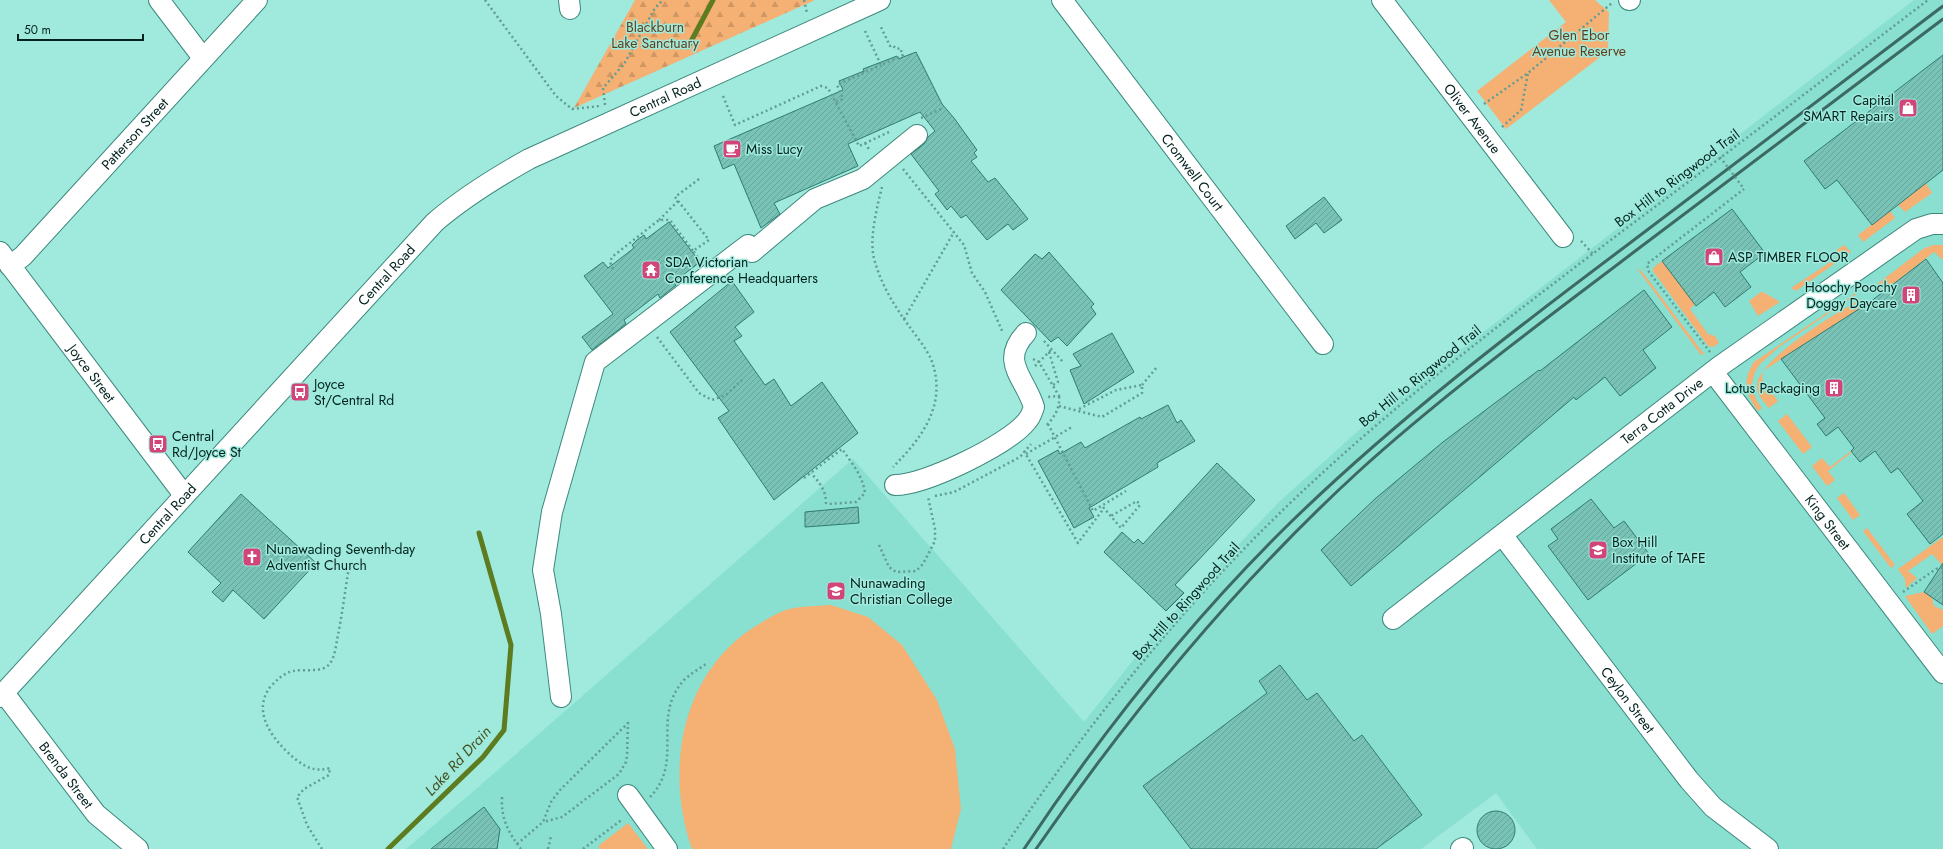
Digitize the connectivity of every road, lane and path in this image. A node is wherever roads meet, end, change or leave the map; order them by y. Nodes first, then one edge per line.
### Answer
1 (159, 0) edge
2 (257, 0) edge
3 (485, 0) edge
4 (663, 0) edge
5 (880, 0) edge
6 (1062, 0) edge
7 (1382, 0) edge
8 (1616, 0) edge
9 (1928, 0) edge
10 (880, 25) dead end
11 (865, 32) dead end
12 (203, 58) junction
13 (881, 65) junction
14 (1528, 73) junction
15 (723, 96) dead end
16 (836, 102) junction
17 (941, 109) dead end
18 (609, 113) junction
19 (1469, 115) junction
20 (919, 127) joint
21 (893, 131) dead end
22 (1488, 140) junction
23 (866, 143) junction
24 (1720, 157) junction
25 (899, 163) dead end
26 (879, 166) junction
27 (699, 179) dead end
28 (678, 201) junction
29 (658, 220) junction
30 (1943, 224) edge
31 (954, 232) junction
32 (1563, 237) dead end
33 (694, 251) junction
34 (5, 259) edge
35 (613, 269) dead end
36 (711, 273) junction
37 (904, 319) junction
38 (646, 322) junction
39 (1026, 333) dead end
40 (1044, 341) dead end
41 (1323, 344) dead end
42 (1052, 349) junction
43 (1013, 350) junction
44 (1048, 352) junction
45 (1064, 363) dead end
46 (1157, 367) dead end
47 (1717, 369) junction
48 (742, 380) dead end
49 (1022, 380) junction
50 (1053, 385) dead end
51 (1142, 385) junction
52 (1059, 396) dead end
53 (1059, 406) junction
54 (1077, 410) junction
55 (1048, 424) junction
56 (1041, 426) dead end
57 (1072, 427) dead end
58 (1043, 430) dead end
59 (1055, 437) junction
60 (1034, 441) dead end
61 (1025, 453) junction
62 (811, 473) junction
63 (893, 476) joint
64 (804, 478) dead end
65 (1126, 491) dead end
66 (184, 495) junction
67 (1103, 507) junction
68 (1111, 516) junction
69 (1503, 536) junction
70 (879, 545) dead end
71 (349, 567) dead end
72 (1943, 568) edge
73 (1901, 594) dead end
74 (1394, 619) dead end
75 (706, 664) dead end
76 (1943, 673) edge
77 (2, 695) edge
78 (561, 697) dead end
79 (502, 797) dead end
80 (633, 801) junction
81 (543, 822) junction
82 (552, 836) dead end
83 (517, 844) junction
84 (138, 849) edge
85 (322, 849) edge
86 (521, 849) edge
87 (548, 849) edge
88 (583, 849) edge
89 (667, 849) edge
90 (1003, 849) edge
91 (1768, 849) edge

1 - 12 street
2 - 12 street, Patterson Street
3 - 18 path
4 - 18 path
5 - 18 street, Central Road
6 - 41 street, Cromwell Court
7 - 19 street, Oliver Avenue
8 - 14 path
9 - 24 path, Box Hill to Ringwood Trail
10 - 13 path
11 - 13 path
12 - 34 street, Patterson Street
13 - 16 path
14 - 19 path
14 - 22 path
15 - 16 path
16 - 23 path
17 - 20 path
18 - 66 street, Central Road
19 - 22 street, Oliver Avenue
20 - 26 street
21 - 23 path
22 - 32 street, Oliver Avenue
23 - 26 path
24 - 47 path, bridge
24 - 90 path, Box Hill to Ringwood Trail
25 - 31 path
26 - 36 street
26 - 37 path
27 - 28 path
28 - 29 path
28 - 33 path
29 - 33 path
29 - 35 path
30 - 47 street, Terra Cotta Drive
31 - 37 path
31 - 43 path
33 - 36 path
34 - 66 street, Joyce Street
36 - 38 street
37 - 63 path
38 - 48 path
38 - 78 street
39 - 43 street
40 - 42 path
42 - 44 path
42 - 45 path
43 - 49 street
44 - 49 path
44 - 50 path
46 - 51 path
47 - 69 street, Terra Cotta Drive
47 - 76 street, King Street
49 - 63 street
51 - 54 path
51 - 54 path
52 - 53 path
53 - 54 path
53 - 55 path
55 - 56 path
55 - 58 path
55 - 59 path
57 - 59 path
59 - 61 path
59 - 67 path
60 - 61 path
61 - 67 path
61 - 70 path
62 - 62 path
62 - 64 path
65 - 67 path
66 - 77 street, Central Road
67 - 68 path
68 - 68 path
69 - 74 street, Terra Cotta Drive
69 - 91 street, Ceylon Street
71 - 85 path
72 - 73 path
75 - 80 path
77 - 84 street, Brenda Street
79 - 83 path
80 - 88 path
80 - 89 street
81 - 81 path
81 - 83 path
82 - 87 path
83 - 86 path

